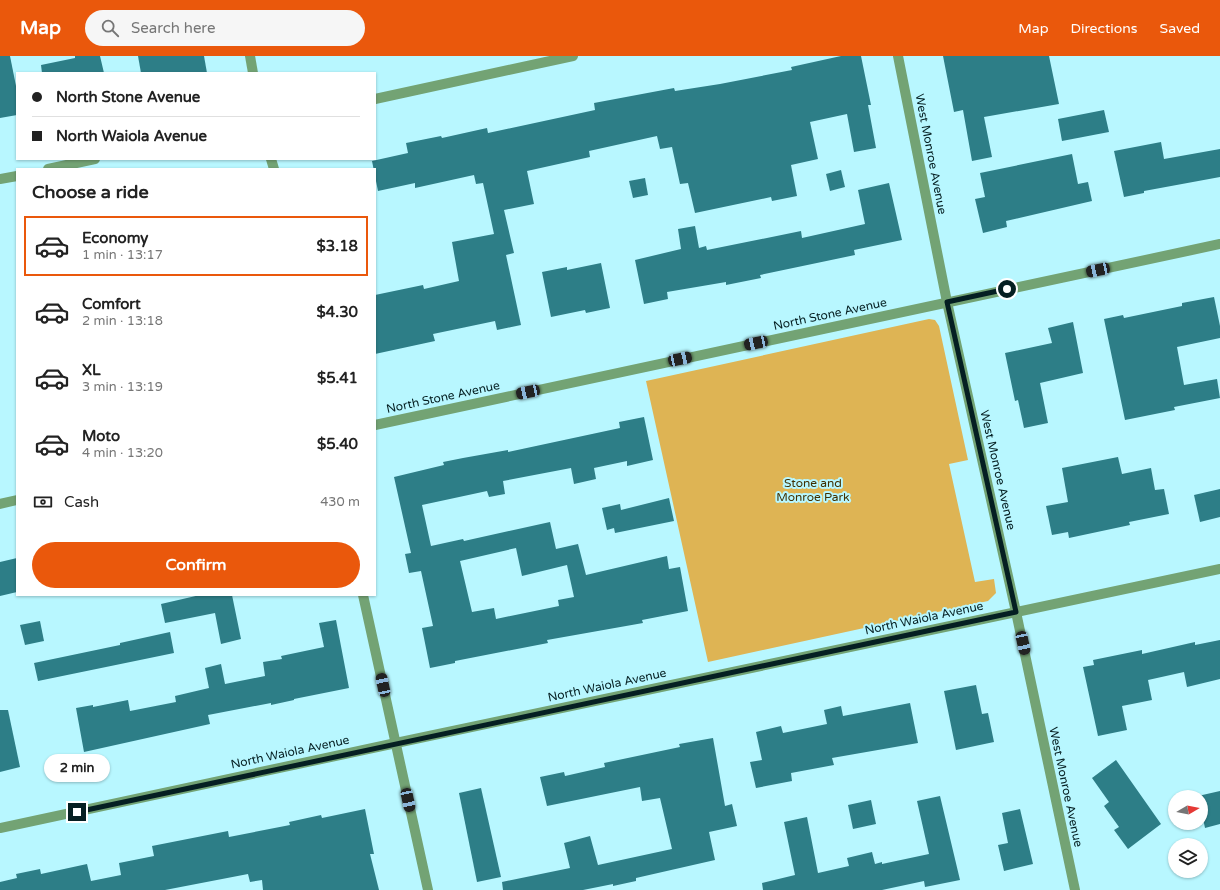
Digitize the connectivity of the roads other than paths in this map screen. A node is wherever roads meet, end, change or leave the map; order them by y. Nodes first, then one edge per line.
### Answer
1 (250, 56) edge
2 (573, 56) edge
3 (898, 56) edge
4 (254, 72) edge
5 (376, 99) edge
6 (90, 160) edge
7 (53, 168) edge
8 (16, 176) edge
9 (0, 179) edge
10 (1220, 244) edge
11 (947, 302) junction
12 (376, 425) edge
13 (16, 500) edge
14 (0, 504) edge
15 (1220, 569) edge
16 (363, 596) edge
17 (1016, 612) junction
18 (396, 743) junction
19 (0, 828) edge
20 (428, 890) edge
21 (1075, 890) edge

1 - 4 street
2 - 5 street
3 - 11 street, West Monroe Avenue
6 - 7 street
8 - 9 street
10 - 11 street, North Stone Avenue
11 - 12 street, North Stone Avenue
11 - 17 street, West Monroe Avenue
13 - 14 street
15 - 17 street, North Waiola Avenue
16 - 18 street
17 - 18 street, North Waiola Avenue
17 - 21 street, West Monroe Avenue
18 - 19 street, North Waiola Avenue
18 - 20 street

